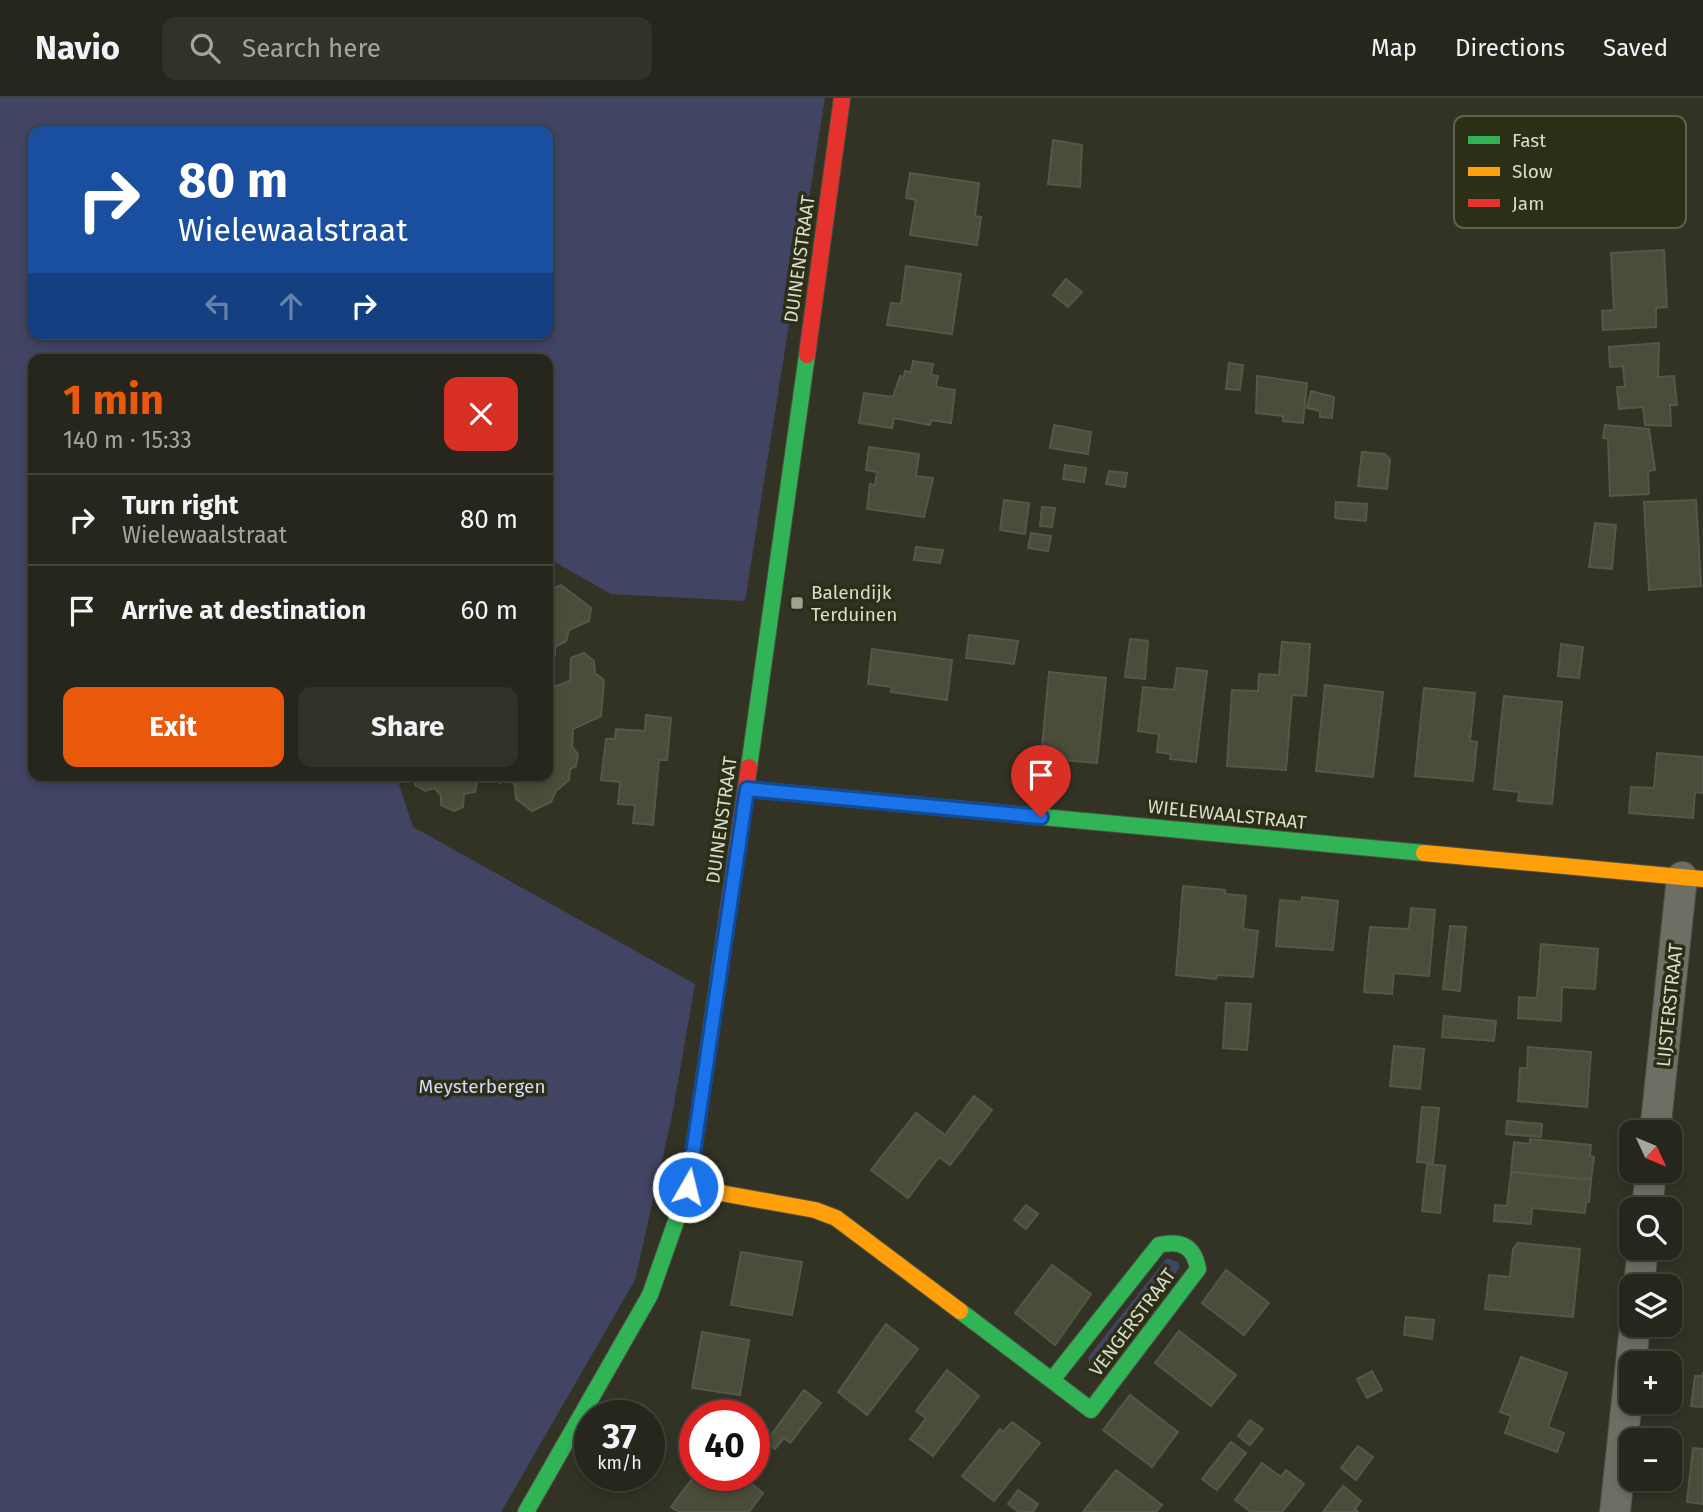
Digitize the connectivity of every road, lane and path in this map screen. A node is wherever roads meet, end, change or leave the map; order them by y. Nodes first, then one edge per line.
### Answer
1 (842, 98) edge
2 (747, 789) junction
3 (1692, 878) edge
4 (1657, 1120) edge
5 (688, 1187) junction
6 (1634, 1337) edge
7 (1052, 1380) junction
8 (526, 1512) edge
9 (1615, 1512) edge

1 - 2 street, DUINENSTRAAT
2 - 3 street, WIELEWAALSTRAAT
2 - 5 street, DUINENSTRAAT
3 - 4 street, LIJSTERSTRAAT
5 - 7 street, VENGERSTRAAT
5 - 8 street, DUINENSTRAAT
6 - 9 street
7 - 7 street, VENGERSTRAAT

